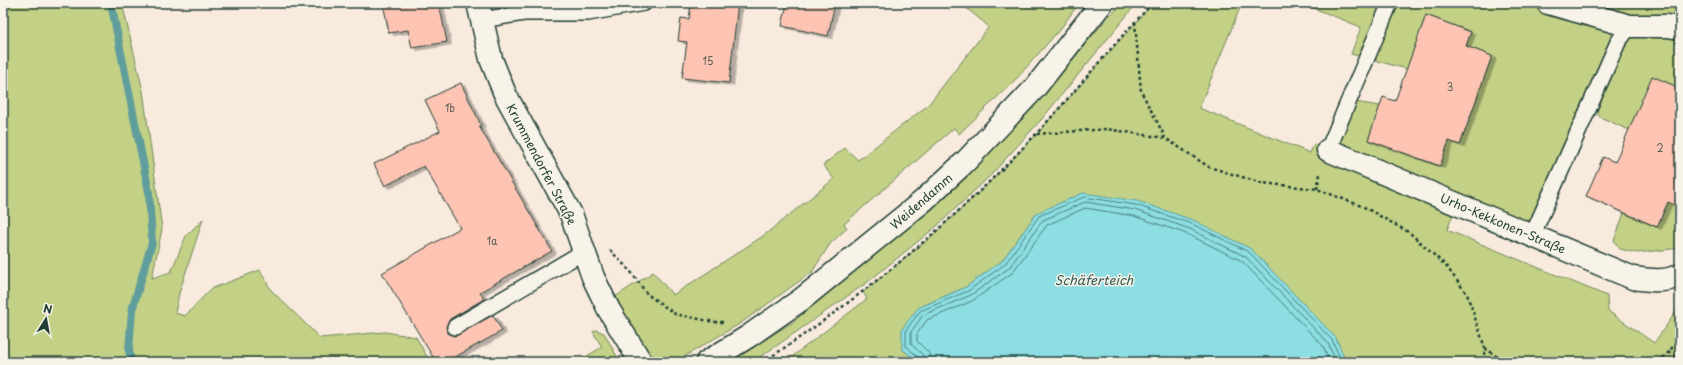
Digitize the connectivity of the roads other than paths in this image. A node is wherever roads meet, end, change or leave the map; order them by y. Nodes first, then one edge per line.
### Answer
1 (644, 3) edge
2 (1102, 3) edge
3 (1390, 3) edge
4 (1548, 3) edge
5 (480, 11) edge
6 (1630, 26) junction
7 (1680, 28) edge
8 (1328, 150) joint
9 (1532, 236) junction
10 (595, 248) junction
11 (1680, 275) edge
12 (455, 327) dead end
13 (641, 362) edge
14 (707, 362) edge

1 - 5 lane
2 - 14 street, Weidendamm
3 - 8 lane
4 - 6 street
5 - 10 street, Krummendorfer Straße
6 - 7 street
6 - 9 lane
8 - 9 street, Urho-Kekkonen-Straße
9 - 11 street, Urho-Kekkonen-Straße
10 - 12 lane
10 - 13 street, Krummendorfer Straße

